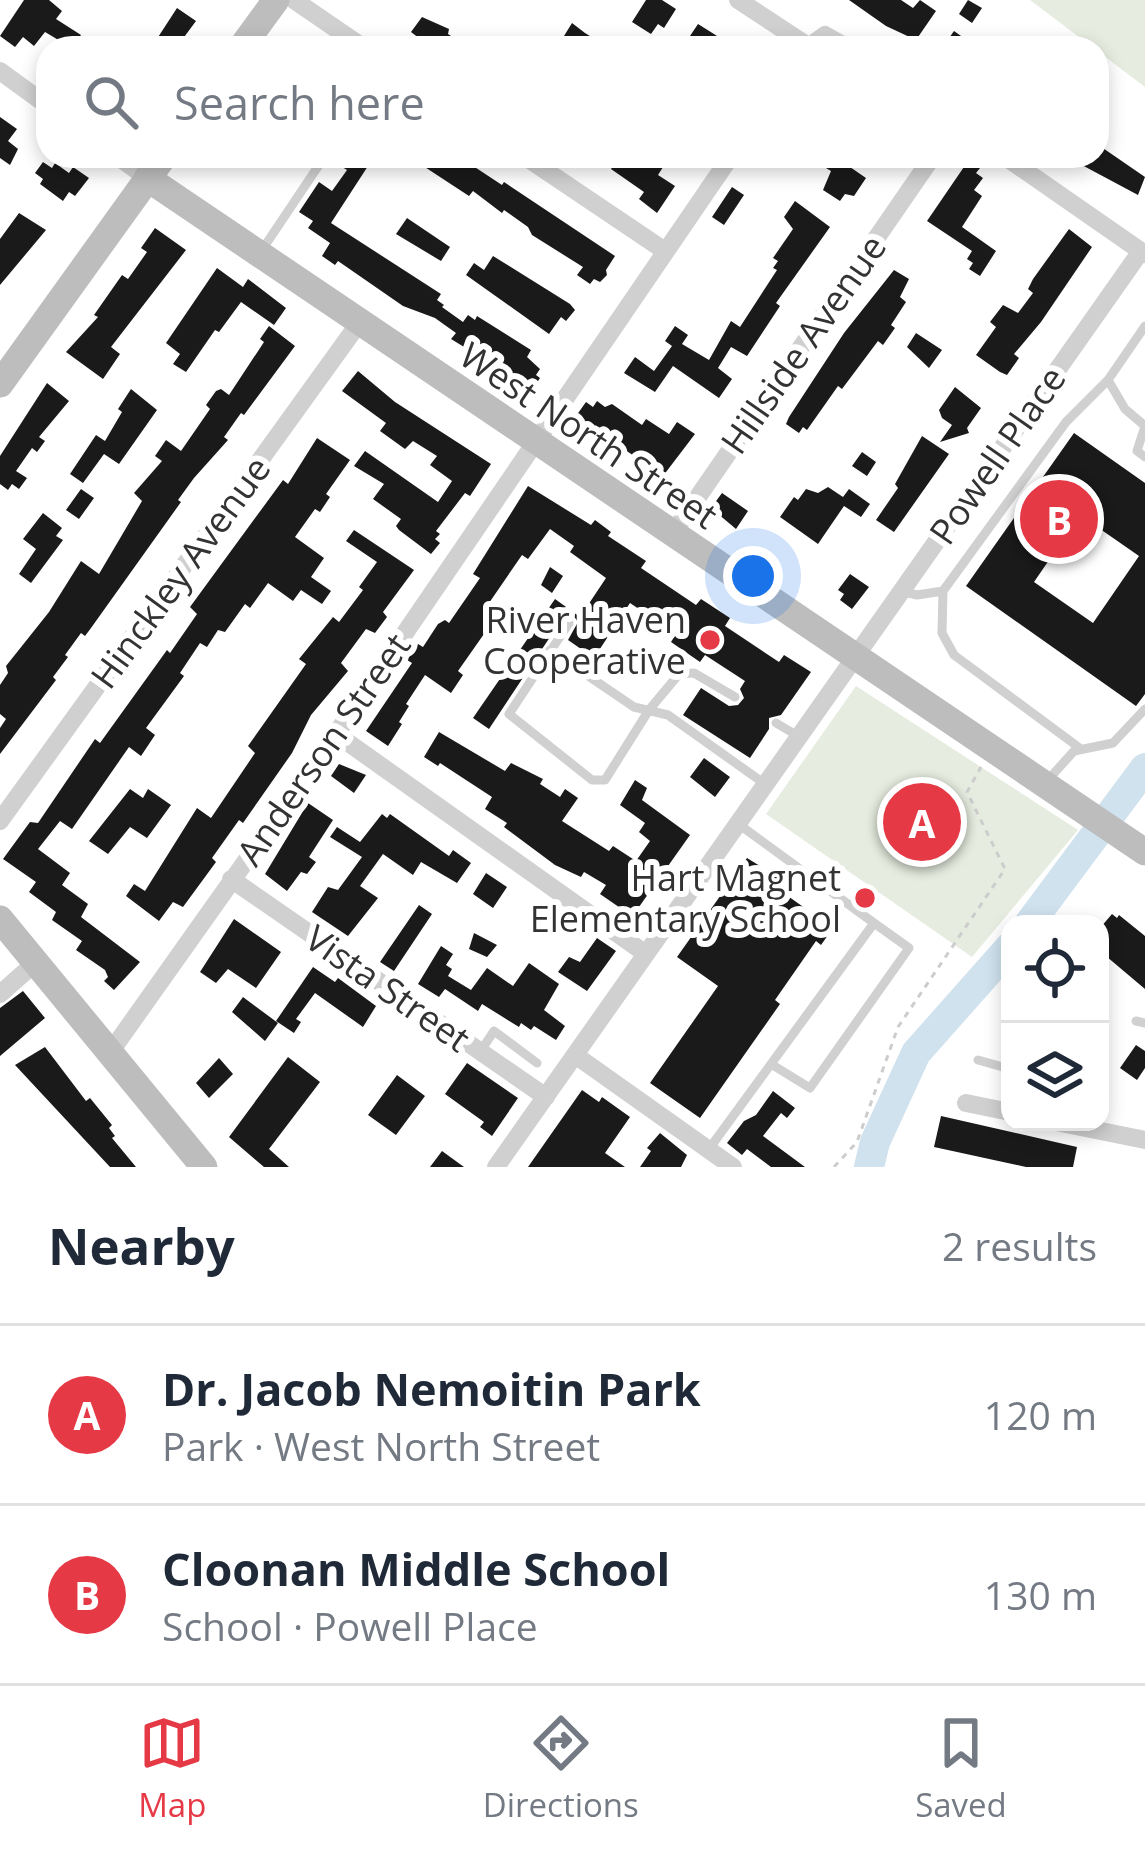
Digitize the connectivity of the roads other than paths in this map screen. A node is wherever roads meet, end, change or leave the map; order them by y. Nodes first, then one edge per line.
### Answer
1 (276, 0) edge
2 (294, 0) edge
3 (739, 0) edge
4 (250, 36) edge
5 (346, 36) edge
6 (791, 36) edge
7 (0, 71) edge
8 (36, 97) edge
9 (155, 168) edge
10 (157, 168) edge
11 (317, 168) edge
12 (542, 168) edge
13 (723, 168) edge
14 (925, 168) edge
15 (1021, 168) edge
16 (665, 251) junction
17 (1143, 253) edge
18 (259, 254) junction
19 (359, 323) junction
20 (1145, 326) edge
21 (1108, 380) junction
22 (0, 384) edge
23 (1145, 426) edge
24 (534, 442) junction
25 (1145, 457) edge
26 (673, 533) junction
27 (900, 591) junction
28 (943, 591) junction
29 (568, 623) dead end
30 (550, 650) junction
31 (852, 657) junction
32 (735, 697) dead end
33 (1145, 709) edge
34 (649, 710) junction
35 (776, 723) dead end
36 (336, 734) junction
37 (798, 736) junction
38 (1082, 749) junction
39 (765, 784) junction
40 (1043, 785) junction
41 (0, 821) edge
42 (737, 823) junction
43 (1144, 852) edge
44 (231, 879) junction
45 (0, 919) edge
46 (874, 923) junction
47 (646, 954) junction
48 (35, 963) junction
49 (0, 994) edge
50 (480, 1052) junction
51 (109, 1054) junction
52 (575, 1055) junction
53 (977, 1060) dead end
54 (537, 1063) dead end
55 (771, 1064) junction
56 (1001, 1067) edge
57 (546, 1097) junction
58 (966, 1103) dead end
59 (1001, 1110) edge
60 (1100, 1131) edge
61 (1145, 1140) edge
62 (709, 1149) junction
63 (197, 1165) edge
64 (496, 1167) edge
65 (733, 1167) edge

1 - 4 street
2 - 5 street
3 - 6 street
7 - 8 street
9 - 22 street
10 - 18 street, West North Street
11 - 18 lane
12 - 16 street
13 - 16 street, Anderson Street
14 - 26 street, Hillside Avenue
15 - 17 street
16 - 24 street, Anderson Street
17 - 27 street, Powell Place
18 - 19 street, West North Street
19 - 24 street, West North Street
19 - 41 street, Hinckley Avenue
20 - 21 lane
21 - 23 lane
21 - 28 lane
23 - 25 lane
24 - 26 street, West North Street
24 - 36 street, Anderson Street
26 - 31 street, West North Street
27 - 28 lane
27 - 31 street, Powell Place
28 - 38 lane
29 - 30 lane
30 - 34 lane
30 - 34 lane
31 - 37 street, Powell Place
31 - 40 street, West North Street
32 - 34 lane
33 - 38 lane
34 - 39 lane
35 - 37 lane
36 - 44 street, Anderson Street
36 - 47 street
37 - 39 street, Powell Place
38 - 40 lane
39 - 42 street, Powell Place
40 - 43 street, West North Street
42 - 46 lane
42 - 47 street, Powell Place
44 - 50 street, Vista Street
44 - 51 street, Anderson Street
45 - 48 street
46 - 55 lane
46 - 55 lane
47 - 52 street, Powell Place
48 - 49 street
48 - 51 street
50 - 54 lane
50 - 57 street, Vista Street
51 - 63 street
52 - 57 street, Powell Place
52 - 62 street
53 - 56 lane
55 - 62 lane
57 - 64 street, Powell Place
58 - 59 street
60 - 61 street
62 - 65 street

